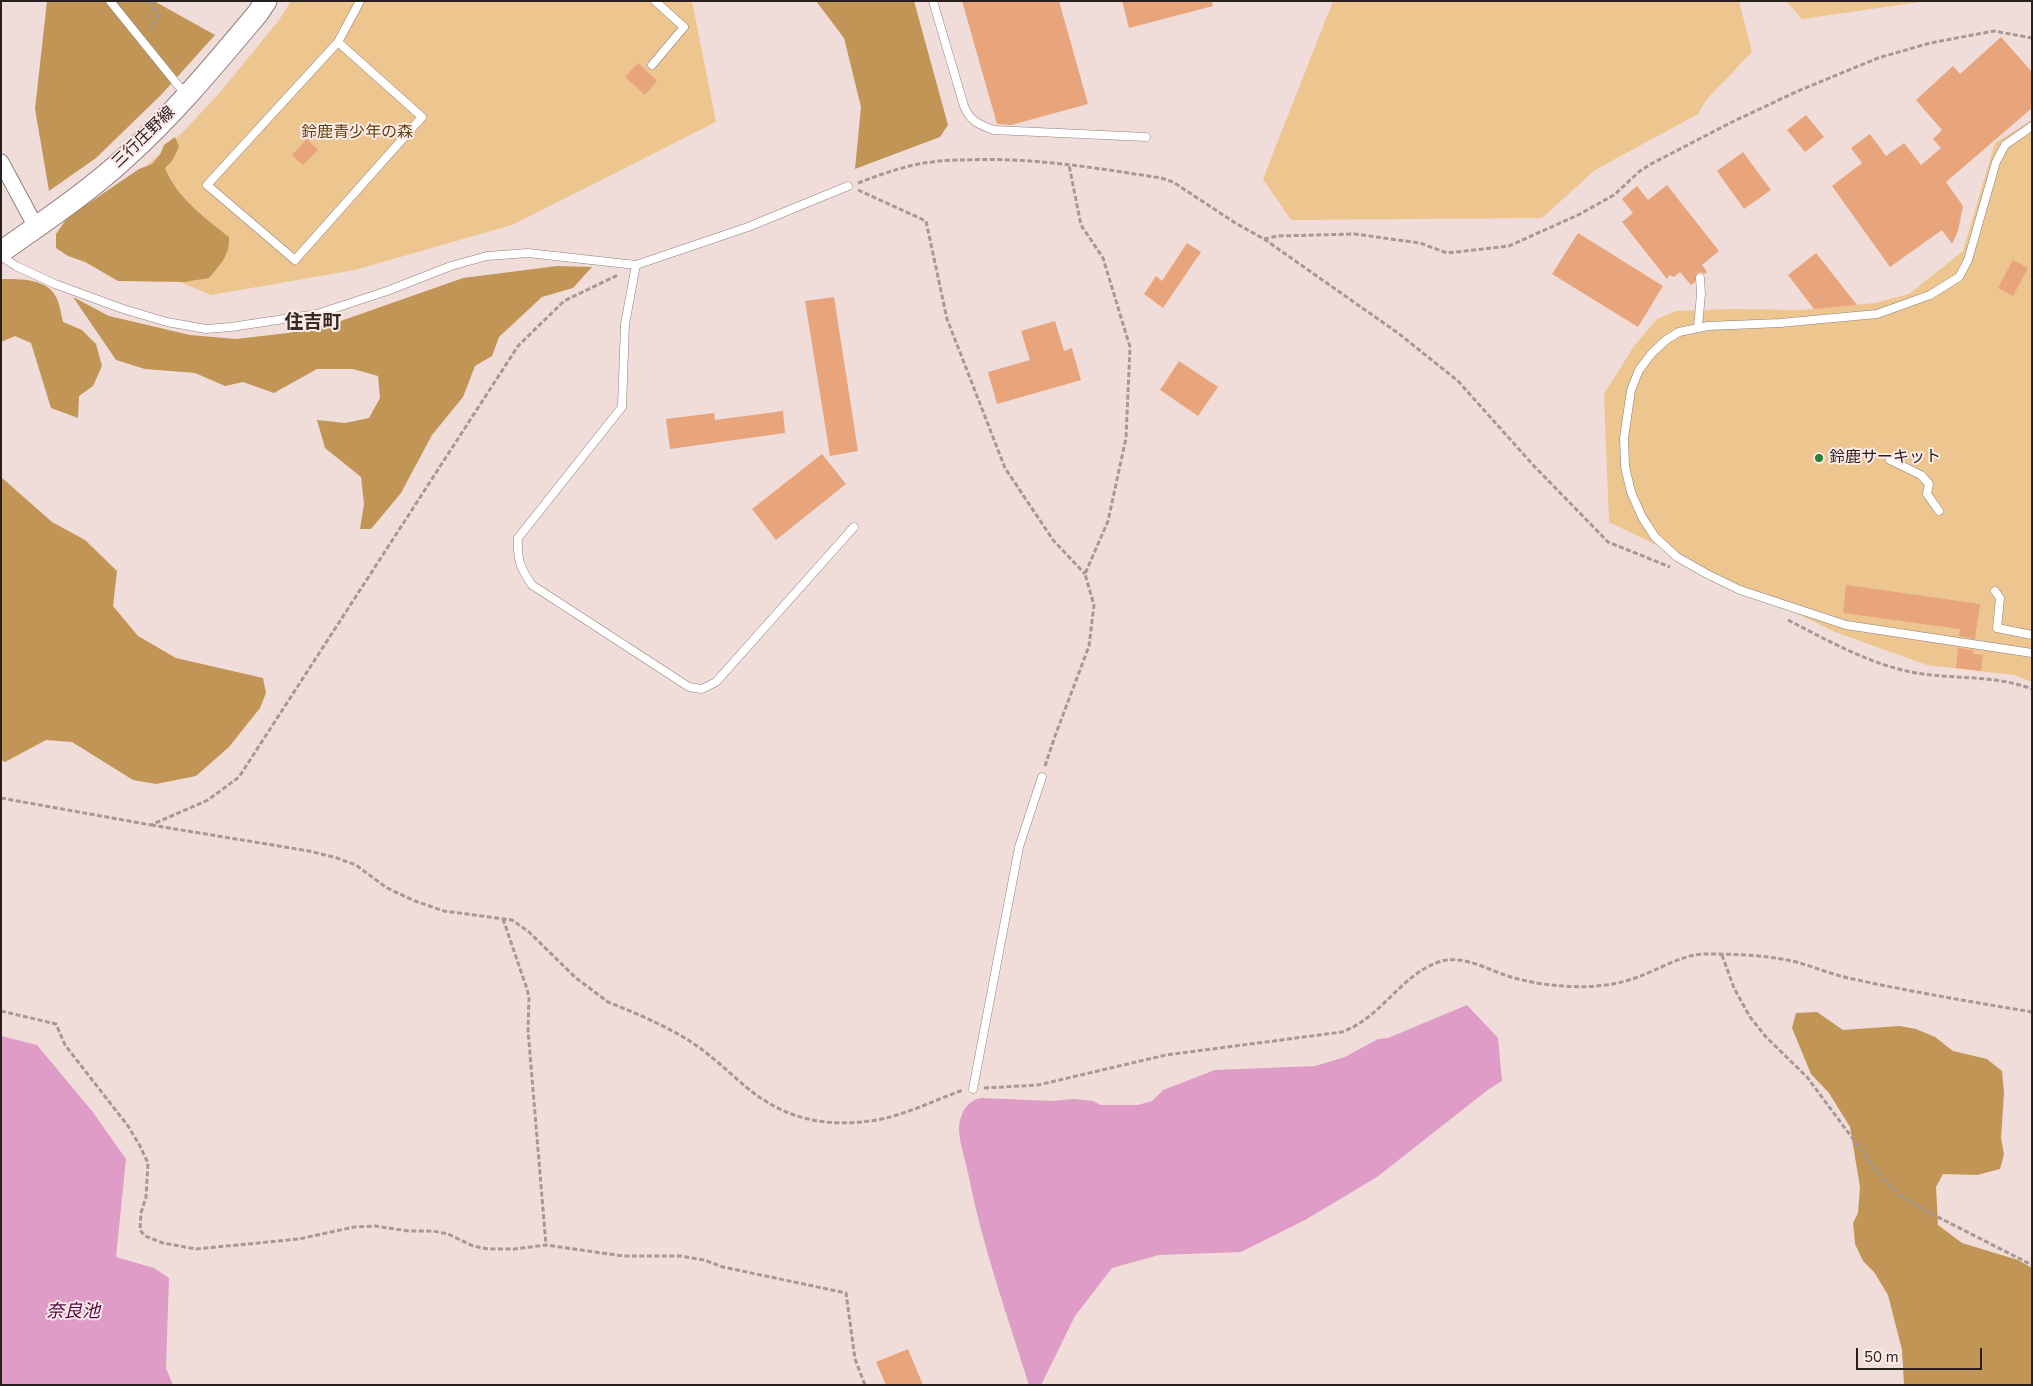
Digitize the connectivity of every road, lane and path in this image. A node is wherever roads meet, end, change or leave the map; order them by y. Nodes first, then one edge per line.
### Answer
1 (110, 1) edge
2 (149, 1) edge
3 (266, 1) edge
4 (360, 1) edge
5 (655, 1) edge
6 (933, 1) edge
7 (2032, 38) edge
8 (142, 41) junction
9 (338, 42) junction
10 (652, 65) dead end
11 (188, 96) junction
12 (2032, 126) edge
13 (1146, 137) dead end
14 (1, 162) edge
15 (1069, 165) junction
16 (848, 186) junction
17 (36, 227) junction
18 (1, 252) edge
19 (1, 256) edge
20 (636, 265) junction
21 (1700, 278) dead end
22 (1698, 327) junction
23 (1890, 460) dead end
24 (1939, 512) dead end
25 (854, 527) dead end
26 (1085, 574) junction
27 (1995, 591) dead end
28 (2032, 635) edge
29 (2032, 653) edge
30 (1042, 778) joint
31 (1, 798) edge
32 (151, 826) junction
33 (502, 918) junction
34 (1722, 955) junction
35 (1, 1011) edge
36 (2032, 1012) edge
37 (973, 1089) junction
38 (546, 1245) junction
39 (2032, 1265) edge
40 (866, 1385) edge

1 - 8 lane
2 - 8 path
3 - 11 main road, 三行庄野線
4 - 9 lane
5 - 10 lane
6 - 13 lane
7 - 15 path
8 - 11 lane
9 - 9 lane
11 - 17 main road, 三行庄野線
12 - 22 lane
14 - 17 street
15 - 16 path
15 - 26 path
16 - 20 lane
16 - 26 path
17 - 18 main road, 三行庄野線
19 - 20 lane
20 - 25 lane
20 - 32 path
21 - 22 lane
22 - 29 lane
23 - 24 lane
26 - 30 path
27 - 28 lane
30 - 37 lane
31 - 32 path
32 - 33 path
33 - 37 path
33 - 38 path
34 - 36 path
34 - 37 path
34 - 39 path
35 - 38 path
38 - 40 path

